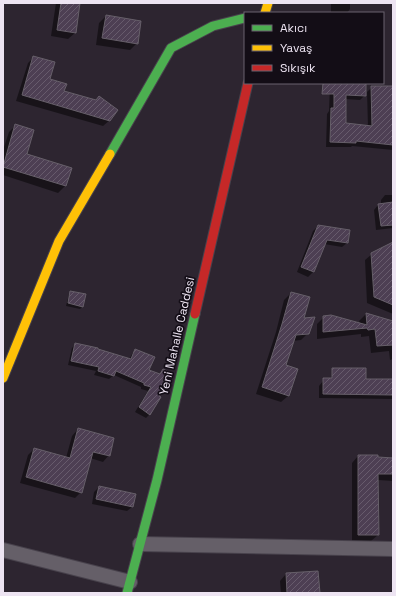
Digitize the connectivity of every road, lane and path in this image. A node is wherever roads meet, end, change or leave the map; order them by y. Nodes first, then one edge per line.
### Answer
1 (244, 18) edge
2 (248, 84) edge
3 (3, 378) edge
4 (140, 544) junction
5 (393, 549) edge
6 (3, 550) edge
7 (128, 587) edge

1 - 3 street
2 - 4 street, Yeni Mahalle Caddesi
4 - 5 street
4 - 7 street, Yeni Mahalle Caddesi
6 - 7 street

